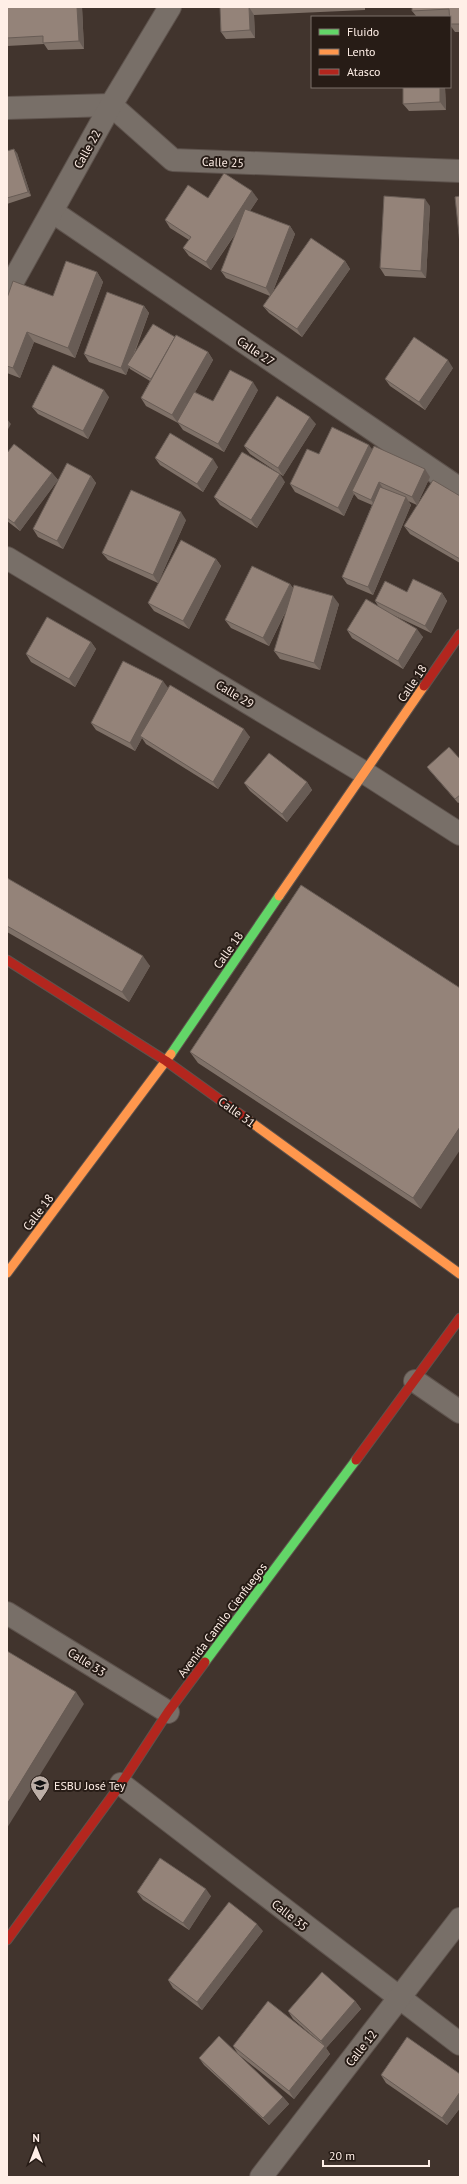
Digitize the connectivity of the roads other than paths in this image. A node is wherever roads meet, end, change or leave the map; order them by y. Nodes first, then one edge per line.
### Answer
1 (170, 7) edge
2 (111, 105) junction
3 (7, 108) edge
4 (460, 171) edge
5 (53, 212) junction
6 (7, 292) edge
7 (460, 489) edge
8 (7, 558) edge
9 (460, 634) edge
10 (365, 772) junction
11 (460, 834) edge
12 (7, 960) edge
13 (166, 1061) junction
14 (7, 1273) edge
15 (460, 1274) edge
16 (460, 1318) edge
17 (415, 1381) junction
18 (460, 1412) edge
19 (7, 1613) edge
20 (168, 1712) junction
21 (121, 1784) junction
22 (460, 1919) edge
23 (7, 1940) edge
24 (399, 1999) junction
25 (460, 2044) edge
26 (261, 2177) edge

1 - 2 street, Calle 22
2 - 3 street
2 - 4 street, Calle 25
2 - 5 street, Calle 22
5 - 6 street, Calle 22
5 - 7 street, Calle 27
8 - 10 street, Calle 29
9 - 10 street, Calle 18
10 - 11 street, Calle 29
10 - 13 street, Calle 18
12 - 13 street, Calle 31
13 - 14 street, Calle 18
13 - 15 street, Calle 31
16 - 17 street, Avenida Camilo Cienfuegos
17 - 18 street
17 - 20 street, Avenida Camilo Cienfuegos
19 - 20 street, Calle 33
20 - 21 street, Avenida Camilo Cienfuegos
21 - 23 street, Avenida Camilo Cienfuegos
21 - 24 street, Calle 35
22 - 24 street, Calle 12
24 - 25 street, Calle 35
24 - 26 street, Calle 12

